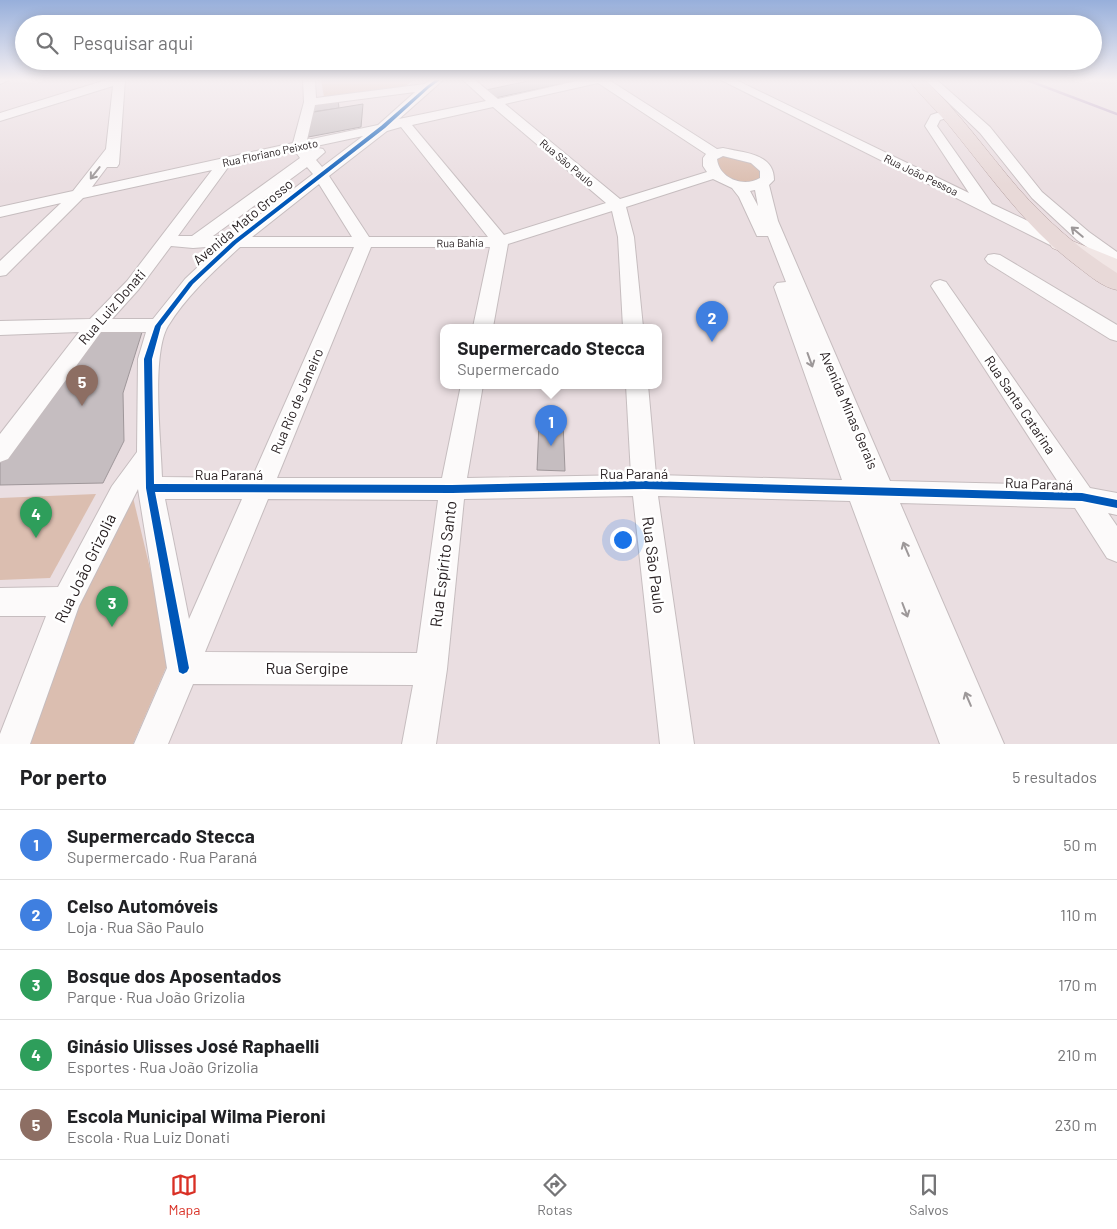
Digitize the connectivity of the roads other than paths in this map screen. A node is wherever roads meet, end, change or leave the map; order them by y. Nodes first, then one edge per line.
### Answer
1 (116, 115) edge
2 (310, 115) edge
3 (383, 115) edge
4 (396, 115) edge
5 (438, 115) edge
6 (508, 115) edge
7 (654, 115) edge
8 (797, 115) edge
9 (950, 115) edge
10 (959, 115) edge
11 (961, 115) edge
12 (403, 122) junction
13 (383, 127) junction
14 (368, 130) junction
15 (112, 151) junction
16 (715, 153) junction
17 (309, 160) junction
18 (224, 163) junction
19 (715, 174) junction
20 (113, 186) junction
21 (750, 186) junction
22 (78, 195) junction
23 (618, 205) junction
24 (986, 207) junction
25 (0, 212) edge
26 (166, 241) junction
27 (195, 241) junction
28 (500, 241) junction
29 (235, 242) junction
30 (364, 243) junction
31 (1060, 244) junction
32 (994, 259) dead end
33 (1117, 260) edge
34 (1117, 267) edge
35 (0, 271) edge
36 (1117, 283) edge
37 (133, 285) junction
38 (940, 286) dead end
39 (484, 324) edge
40 (633, 324) edge
41 (94, 325) junction
42 (158, 326) junction
43 (0, 328) edge
44 (1117, 334) edge
45 (471, 389) edge
46 (637, 389) edge
47 (0, 452) edge
48 (150, 455) junction
49 (644, 485) junction
50 (260, 487) junction
51 (150, 488) junction
52 (452, 489) junction
53 (871, 492) junction
54 (1082, 497) junction
55 (1117, 504) edge
56 (1117, 549) edge
57 (66, 601) junction
58 (0, 602) edge
59 (182, 668) junction
60 (431, 669) junction
61 (971, 742) edge
62 (13, 744) edge
63 (151, 744) edge
64 (419, 744) edge
65 (677, 744) edge

1 - 15 street
2 - 17 street
3 - 14 street, Avenida Mato Grosso
4 - 13 street, Avenida Mato Grosso
5 - 12 street
6 - 23 street, Rua São Paulo
7 - 16 street
8 - 24 street, Rua João Pessoa
9 - 24 street
10 - 31 highway
33 -> 11 street
12 - 13 street
12 - 28 street
13 - 14 street
13 - 17 street, Avenida Mato Grosso
14 - 17 street, Avenida Mato Grosso
15 - 20 street
15 -> 22 street
16 - 19 street
16 - 21 street, Avenida Minas Gerais
17 - 18 street, Rua Floriano Peixoto
17 - 27 street, Avenida Mato Grosso
17 - 29 street, Avenida Mato Grosso
17 - 30 street
18 - 20 street, Rua Floriano Peixoto
18 - 26 street, Rua Luiz Donati
19 - 21 street
19 - 23 street, Rua Bahia
20 - 22 street, Rua Floriano Peixoto
21 - 53 street, Avenida Minas Gerais
22 - 25 street, Rua Floriano Peixoto
22 - 35 street
23 - 28 street, Rua Bahia
23 - 40 street
24 - 31 street, Rua João Pessoa
26 - 27 street, Rua Bahia
26 - 37 street, Rua Luiz Donati
27 - 29 street, Rua Bahia
27 - 37 street, Avenida Mato Grosso
28 - 30 street, Rua Bahia
28 - 39 street
29 - 30 street, Rua Bahia
29 - 42 street, Avenida Mato Grosso
30 - 50 street, Rua Rio de Janeiro
31 - 34 main road, Rua João Pessoa
31 - 36 highway
32 - 44 street
37 - 41 street, Rua Luiz Donati
38 - 54 street, Rua Santa Catarina
41 - 42 street
41 - 43 street
41 - 47 street, Rua Luiz Donati
42 - 48 street, Avenida Mato Grosso
45 - 52 street, Rua Espírito Santo
46 - 49 street, Rua São Paulo
48 - 51 street, Avenida Mato Grosso
48 - 57 street, Rua João Grizolia
49 - 52 street, Rua Paraná
49 - 53 street, Rua Paraná
49 - 65 street, Rua São Paulo
50 - 51 street, Rua Paraná
50 - 52 street, Rua Paraná
50 - 59 street, Rua Rio de Janeiro
51 - 59 street, Avenida Mato Grosso
52 - 60 street, Rua Espírito Santo
53 - 54 street, Rua Paraná
53 - 61 street, Avenida Minas Gerais
54 - 55 street, Rua Paraná
54 - 56 street, Rua Santa Catarina
57 - 58 street
57 - 62 street, Rua João Grizolia
59 - 60 street, Rua Sergipe
59 - 63 street, Rua Rio de Janeiro
60 - 64 street, Rua Espírito Santo

